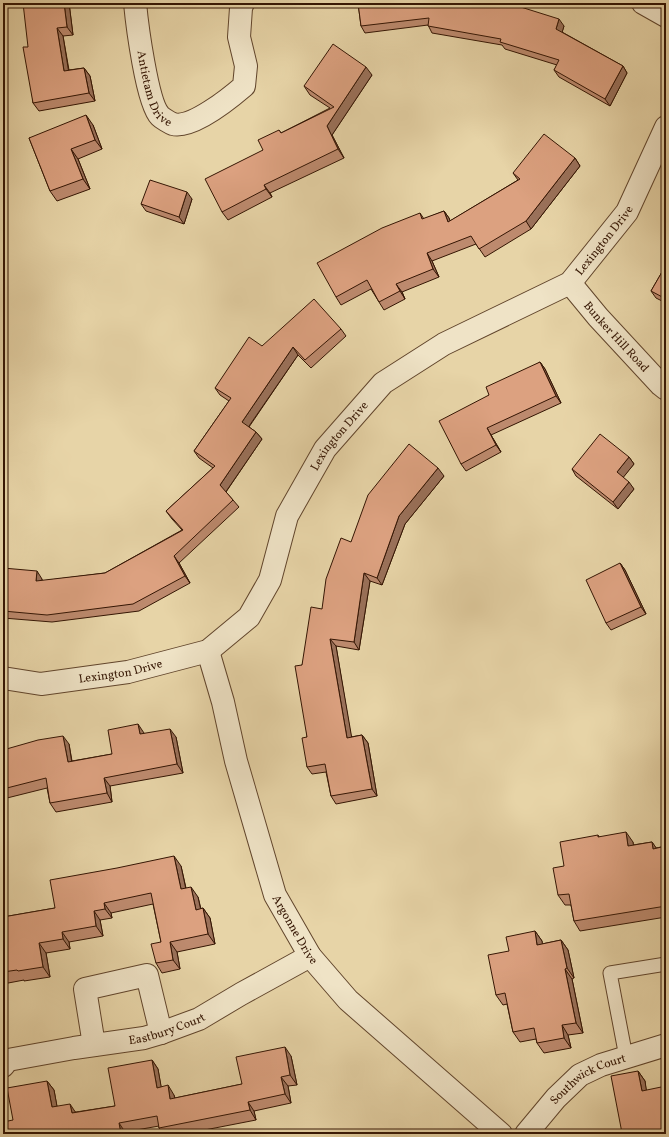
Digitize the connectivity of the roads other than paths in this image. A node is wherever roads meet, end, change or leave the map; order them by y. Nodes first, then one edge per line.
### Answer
1 (135, 3) edge
2 (243, 3) edge
3 (643, 3) edge
4 (666, 16) edge
5 (666, 127) edge
6 (570, 283) junction
7 (666, 389) edge
8 (208, 651) junction
9 (3, 678) edge
10 (310, 956) junction
11 (666, 964) edge
12 (161, 1033) junction
13 (94, 1045) junction
14 (666, 1045) edge
15 (626, 1058) junction
16 (5, 1060) edge
17 (501, 1134) edge
18 (526, 1134) edge

1 - 2 street, Antietam Drive
3 - 4 street
5 - 6 street, Lexington Drive
6 - 7 street, Bunker Hill Road
6 - 8 street, Lexington Drive
8 - 9 street, Lexington Drive
8 - 10 street, Argonne Drive
10 - 12 street, Eastbury Court
10 - 17 street, Argonne Drive
11 - 15 lane
12 - 13 street, Eastbury Court
12 - 13 street
13 - 16 street, Eastbury Court
14 - 15 street, Southwick Court
15 - 18 street, Southwick Court

